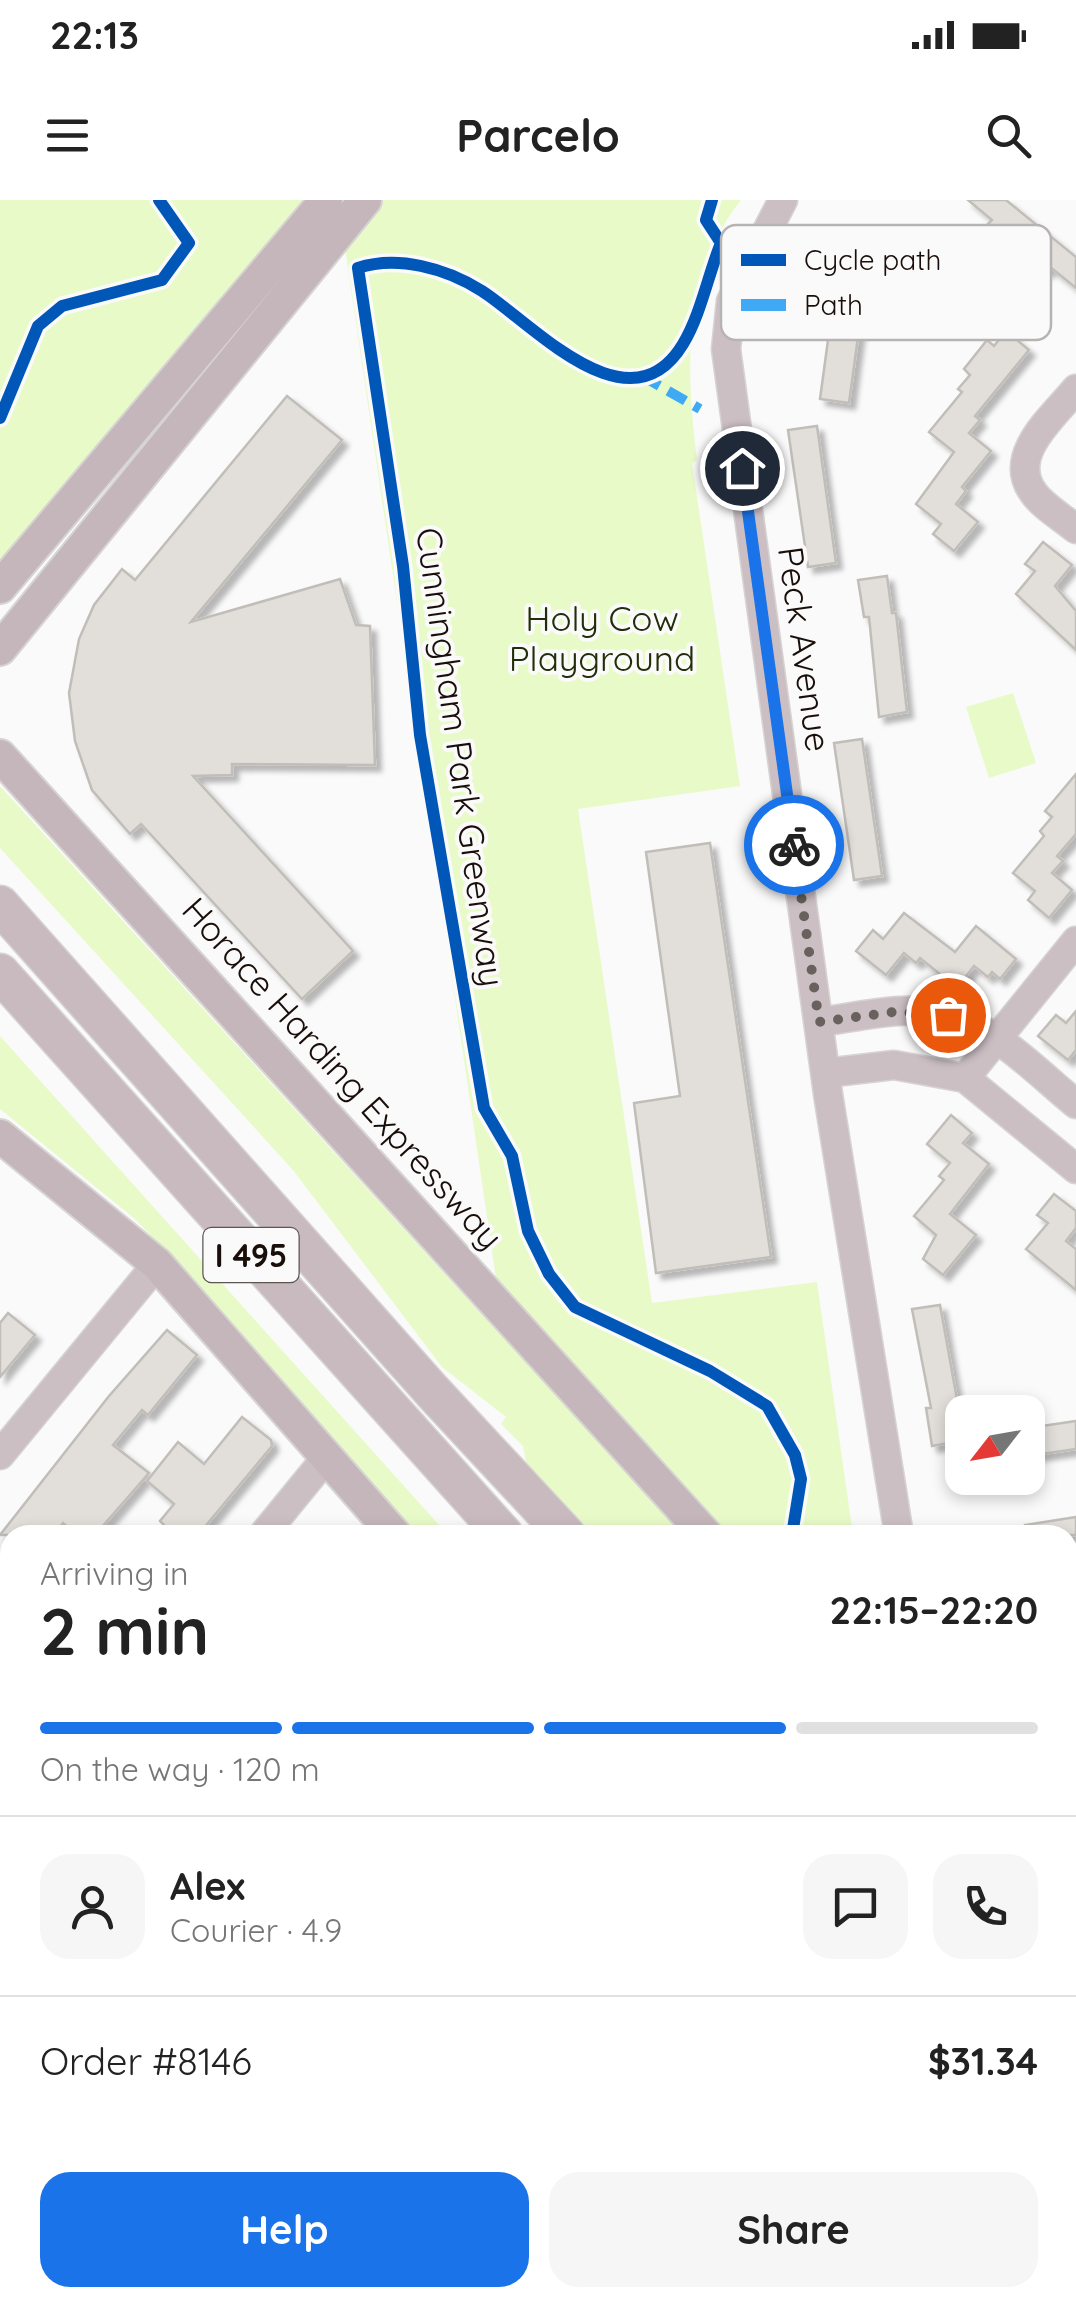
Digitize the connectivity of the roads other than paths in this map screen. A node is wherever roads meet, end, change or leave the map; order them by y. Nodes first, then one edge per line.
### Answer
1 (326, 200) edge
2 (365, 200) edge
3 (784, 200) edge
4 (771, 225) edge
5 (727, 340) edge
6 (1076, 390) edge
7 (1076, 529) edge
8 (0, 587) edge
9 (0, 649) edge
10 (0, 756) edge
11 (0, 902) edge
12 (1076, 941) edge
13 (0, 973) edge
14 (0, 1005) edge
15 (819, 1022) junction
16 (996, 1039) junction
17 (826, 1073) junction
18 (964, 1078) junction
19 (1076, 1104) edge
20 (0, 1136) edge
21 (1076, 1169) edge
22 (236, 1238) junction
23 (157, 1264) junction
24 (0, 1455) edge
25 (326, 1458) junction
26 (271, 1525) edge
27 (386, 1525) edge
28 (495, 1525) edge
29 (557, 1525) edge
30 (697, 1525) edge
31 (898, 1525) edge

1 - 8 main road
2 - 9 main road
3 - 4 street, Peck Avenue
5 - 15 street, Peck Avenue
6 - 7 street
10 - 30 main road, Horace Harding Expressway
11 - 29 highway, I 495
12 - 16 street
13 - 22 highway, I 495
14 - 22 highway
15 - 16 street
15 - 17 street, Peck Avenue
16 - 18 street
16 - 19 street
17 - 18 street
17 - 31 street, Peck Avenue
18 - 21 street
20 - 23 main road
22 - 28 highway, I 495
23 - 24 street
23 - 25 main road
25 - 26 street
25 - 27 main road

